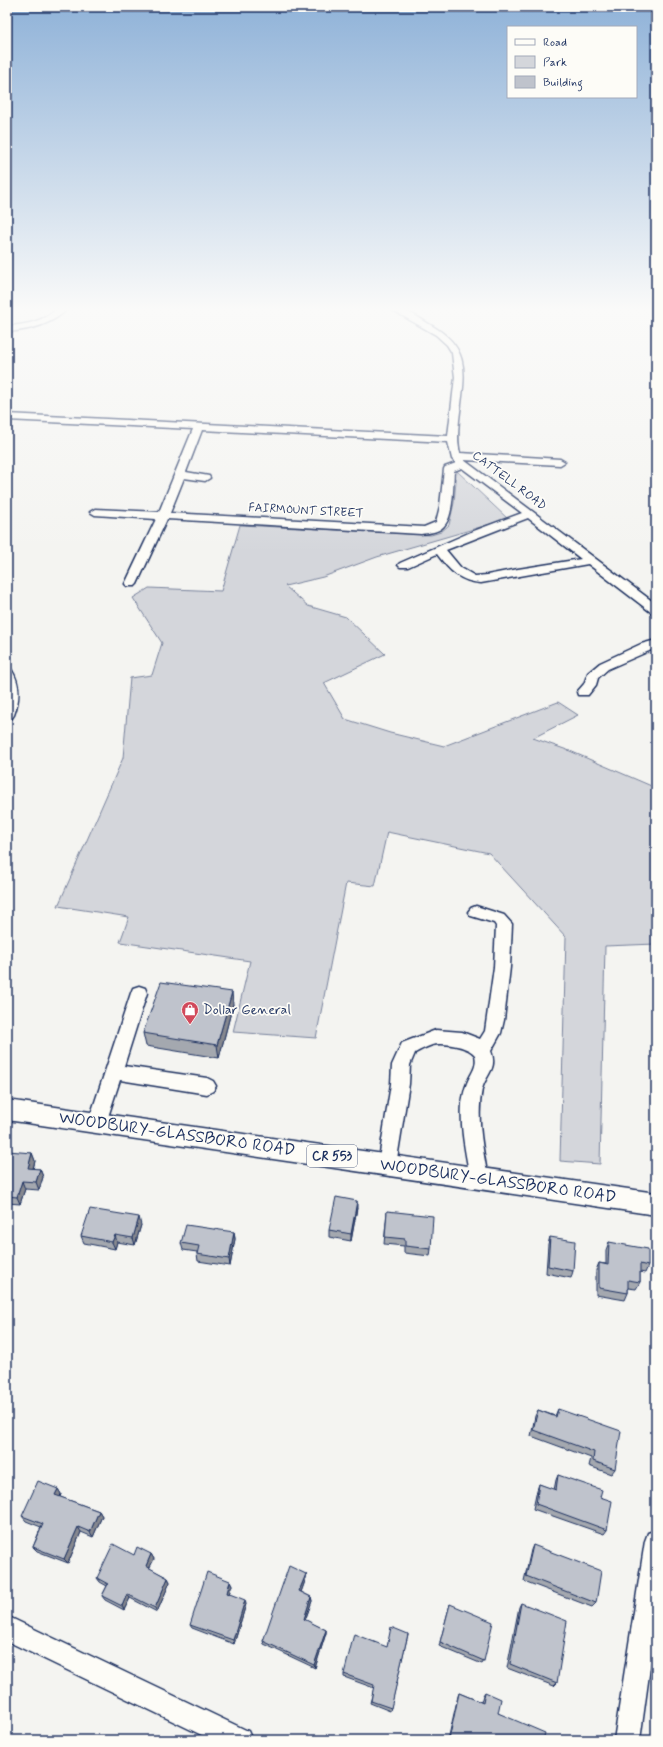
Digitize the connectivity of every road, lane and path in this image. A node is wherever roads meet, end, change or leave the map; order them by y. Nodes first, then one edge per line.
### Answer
1 (458, 389) edge
2 (7, 417) edge
3 (199, 426) junction
4 (453, 439) junction
5 (460, 460) junction
6 (560, 462) dead end
7 (180, 474) junction
8 (205, 478) dead end
9 (96, 512) dead end
10 (530, 514) junction
11 (163, 516) junction
12 (439, 549) junction
13 (592, 560) junction
14 (404, 565) dead end
15 (131, 584) dead end
16 (656, 610) edge
17 (656, 644) edge
18 (7, 672) edge
19 (583, 692) dead end
20 (7, 715) edge
21 (476, 912) dead end
22 (139, 992) dead end
23 (482, 1050) junction
24 (114, 1072) junction
25 (207, 1086) dead end
26 (7, 1110) edge
27 (98, 1123) junction
28 (387, 1164) junction
29 (479, 1178) junction
30 (656, 1204) edge
31 (656, 1541) edge
32 (7, 1628) edge
33 (239, 1740) edge
34 (627, 1740) edge

1 - 4 street, CATTELL ROAD
2 - 3 street
3 - 4 street
3 - 7 street
4 - 5 street, CATTELL ROAD
5 - 6 street
5 - 10 street, CATTELL ROAD
5 - 11 street, FAIRMOUNT STREET
7 - 8 street
7 - 11 street
9 - 11 street, FAIRMOUNT STREET
10 - 12 street
10 - 13 street, CATTELL ROAD
11 - 15 street
12 - 13 street
12 - 14 street
13 - 16 street, CATTELL ROAD
17 - 19 street
18 - 20 street
21 - 23 street
22 - 24 street
23 - 28 street
23 - 29 street
24 - 25 street
24 - 27 street
26 - 27 main road, WOODBURY-GLASSBORO ROAD / CR 553
27 - 28 main road, WOODBURY-GLASSBORO ROAD / CR 553
28 - 29 main road, WOODBURY-GLASSBORO ROAD / CR 553
29 - 30 main road, WOODBURY-GLASSBORO ROAD / CR 553
31 - 34 street
32 - 33 street

